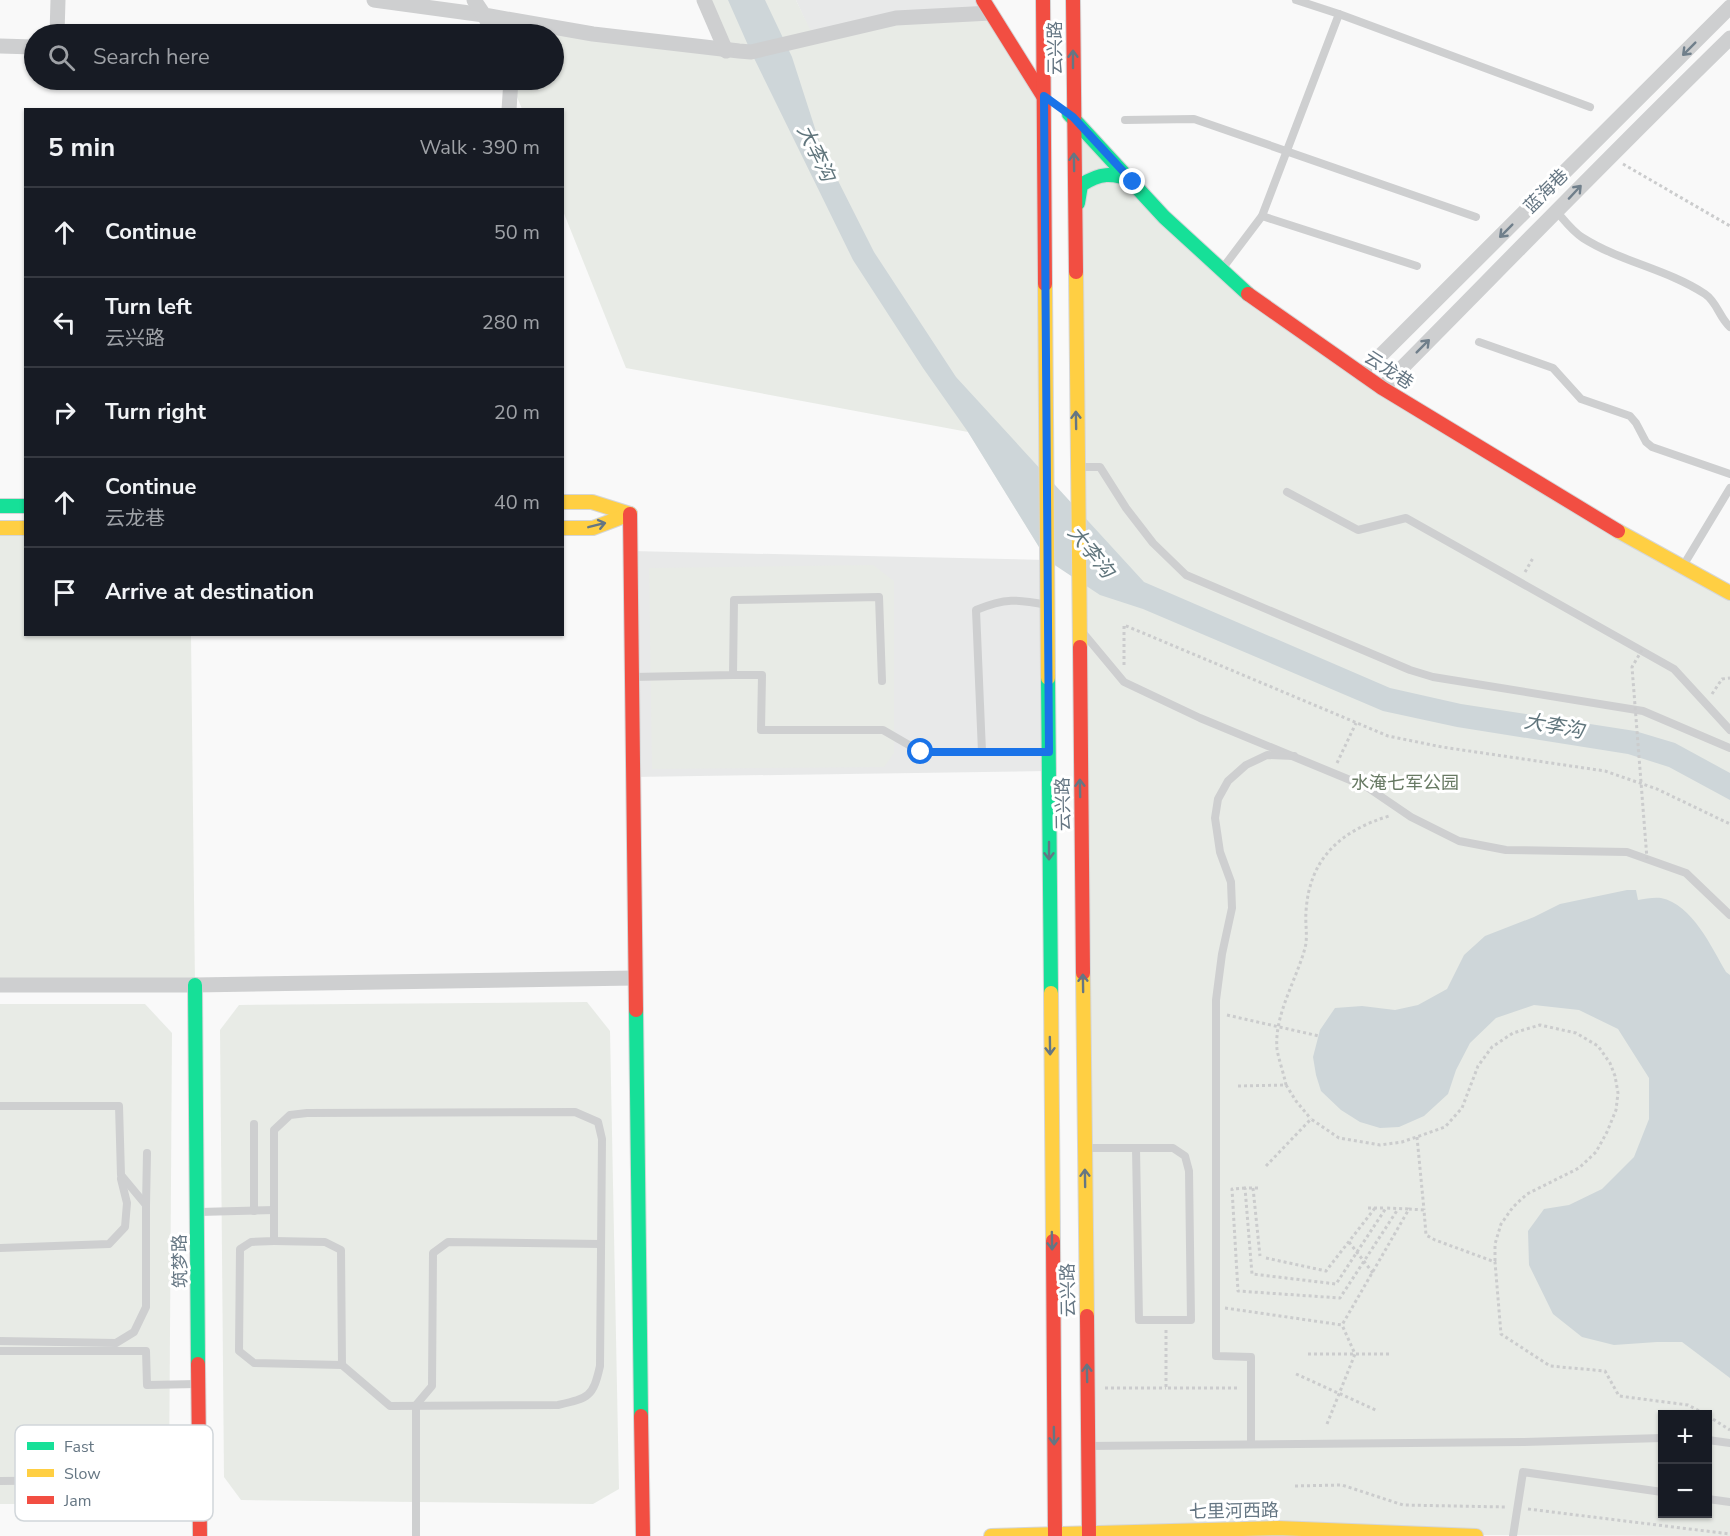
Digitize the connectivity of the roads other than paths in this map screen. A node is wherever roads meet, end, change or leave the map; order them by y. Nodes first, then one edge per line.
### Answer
1 (58, 0) edge
2 (374, 0) edge
3 (474, 0) edge
4 (704, 0) edge
5 (1043, 0) edge
6 (1073, 0) edge
7 (1296, 0) edge
8 (987, 6) edge
9 (1730, 7) edge
10 (1339, 14) junction
11 (484, 15) junction
12 (57, 24) edge
13 (489, 24) edge
14 (536, 24) edge
15 (564, 29) edge
16 (1730, 38) edge
17 (0, 46) edge
18 (24, 47) edge
19 (726, 51) junction
20 (510, 90) edge
21 (1044, 96) junction
22 (1590, 107) dead end
23 (509, 108) edge
24 (1073, 117) junction
25 (1125, 120) dead end
26 (1287, 152) junction
27 (1133, 182) junction
28 (1557, 212) junction
29 (1262, 216) junction
30 (1476, 217) dead end
31 (1074, 218) junction
32 (1417, 266) dead end
33 (1221, 269) junction
34 (1730, 327) edge
35 (1479, 342) dead end
36 (1362, 374) junction
37 (1382, 388) junction
38 (1077, 473) junction
39 (1730, 474) edge
40 (1730, 488) edge
41 (1287, 492) dead end
42 (564, 502) edge
43 (0, 506) edge
44 (24, 506) edge
45 (630, 514) junction
46 (0, 528) edge
47 (24, 528) edge
48 (564, 528) edge
49 (1682, 567) junction
50 (1730, 593) edge
51 (1047, 605) junction
52 (1079, 628) junction
53 (733, 675) junction
54 (632, 677) junction
55 (882, 681) dead end
56 (1730, 730) edge
57 (1730, 748) edge
58 (982, 752) junction
59 (1049, 752) junction
60 (1294, 756) junction
61 (1730, 915) edge
62 (635, 978) junction
63 (0, 984) edge
64 (195, 985) junction
65 (0, 1106) edge
66 (254, 1124) dead end
67 (1084, 1148) junction
68 (1136, 1148) junction
69 (147, 1153) dead end
70 (121, 1175) junction
71 (146, 1205) junction
72 (274, 1210) junction
73 (254, 1211) junction
74 (197, 1212) junction
75 (274, 1241) junction
76 (601, 1244) junction
77 (0, 1248) edge
78 (0, 1341) edge
79 (0, 1351) edge
80 (342, 1365) junction
81 (199, 1384) junction
82 (416, 1405) junction
83 (199, 1425) edge
84 (1658, 1438) edge
85 (1712, 1441) edge
86 (1730, 1443) edge
87 (1251, 1444) junction
88 (1088, 1446) junction
89 (0, 1481) edge
90 (15, 1481) edge
91 (1658, 1491) edge
92 (1712, 1500) edge
93 (1730, 1502) edge
94 (200, 1521) edge
95 (1055, 1535) edge
96 (1089, 1535) edge
97 (200, 1536) edge
98 (416, 1536) edge
99 (643, 1536) edge
100 (991, 1536) edge
101 (1476, 1536) edge
102 (1513, 1536) edge

1 - 12 street
2 - 11 street
3 - 11 street
4 - 19 street
5 - 21 street, 云兴路
24 -> 6 street, 云兴路
7 - 10 lane
8 - 19 street
8 - 21 street
9 -> 36 street, 蓝海巷
10 - 22 lane
10 - 26 lane
11 - 13 street
11 - 14 street
15 - 19 street
28 -> 16 street, 蓝海巷
17 - 18 street
20 - 23 street
21 - 24 street, 云龙巷
21 - 51 street, 云兴路
24 - 27 street, 云龙巷
31 -> 24 street, 云兴路
25 - 26 lane
26 - 29 lane
26 - 30 lane
27 - 31 street
27 - 33 street, 云龙巷
28 - 34 lane
37 -> 28 street, 蓝海巷
29 - 32 lane
29 - 33 lane
38 -> 31 street, 云兴路
33 - 36 street, 云龙巷
35 - 39 lane
36 - 37 street, 云龙巷
37 - 49 street, 云龙巷
38 - 52 street, 云兴路
38 - 57 lane
40 - 49 lane
41 - 56 lane
42 - 45 street
43 - 44 street
48 -> 45 street
45 - 54 street
46 - 47 street
49 - 50 street, 云龙巷
51 - 58 lane
51 - 59 street, 云兴路
52 - 60 lane
67 -> 52 street, 云兴路
53 - 54 lane
53 - 55 lane
53 - 58 lane
54 - 62 street
58 - 59 lane
59 -> 95 street, 云兴路
60 - 61 lane
60 - 87 lane
62 - 64 street
62 - 99 street
63 - 64 street
64 - 74 street, 筑梦路
65 - 70 lane
66 - 73 lane
67 - 68 lane
88 -> 67 street, 云兴路
68 - 68 lane
69 - 71 lane
70 - 71 lane
70 - 77 lane
71 - 78 lane
72 - 73 lane
72 - 75 lane
72 - 76 lane
73 - 74 lane
74 - 81 street, 筑梦路
75 - 80 lane
75 - 80 lane
76 - 82 lane
76 - 82 lane
79 - 81 lane
80 - 82 lane
81 - 83 street, 筑梦路
82 - 98 lane
84 - 87 lane
85 - 86 lane
87 - 88 lane
88 - 96 street, 云兴路
89 - 90 lane
91 - 102 lane
92 - 93 lane
94 - 97 street, 筑梦路
95 - 96 street, 七里河西路
95 - 100 street, 七里河西路
96 - 101 street, 七里河西路

